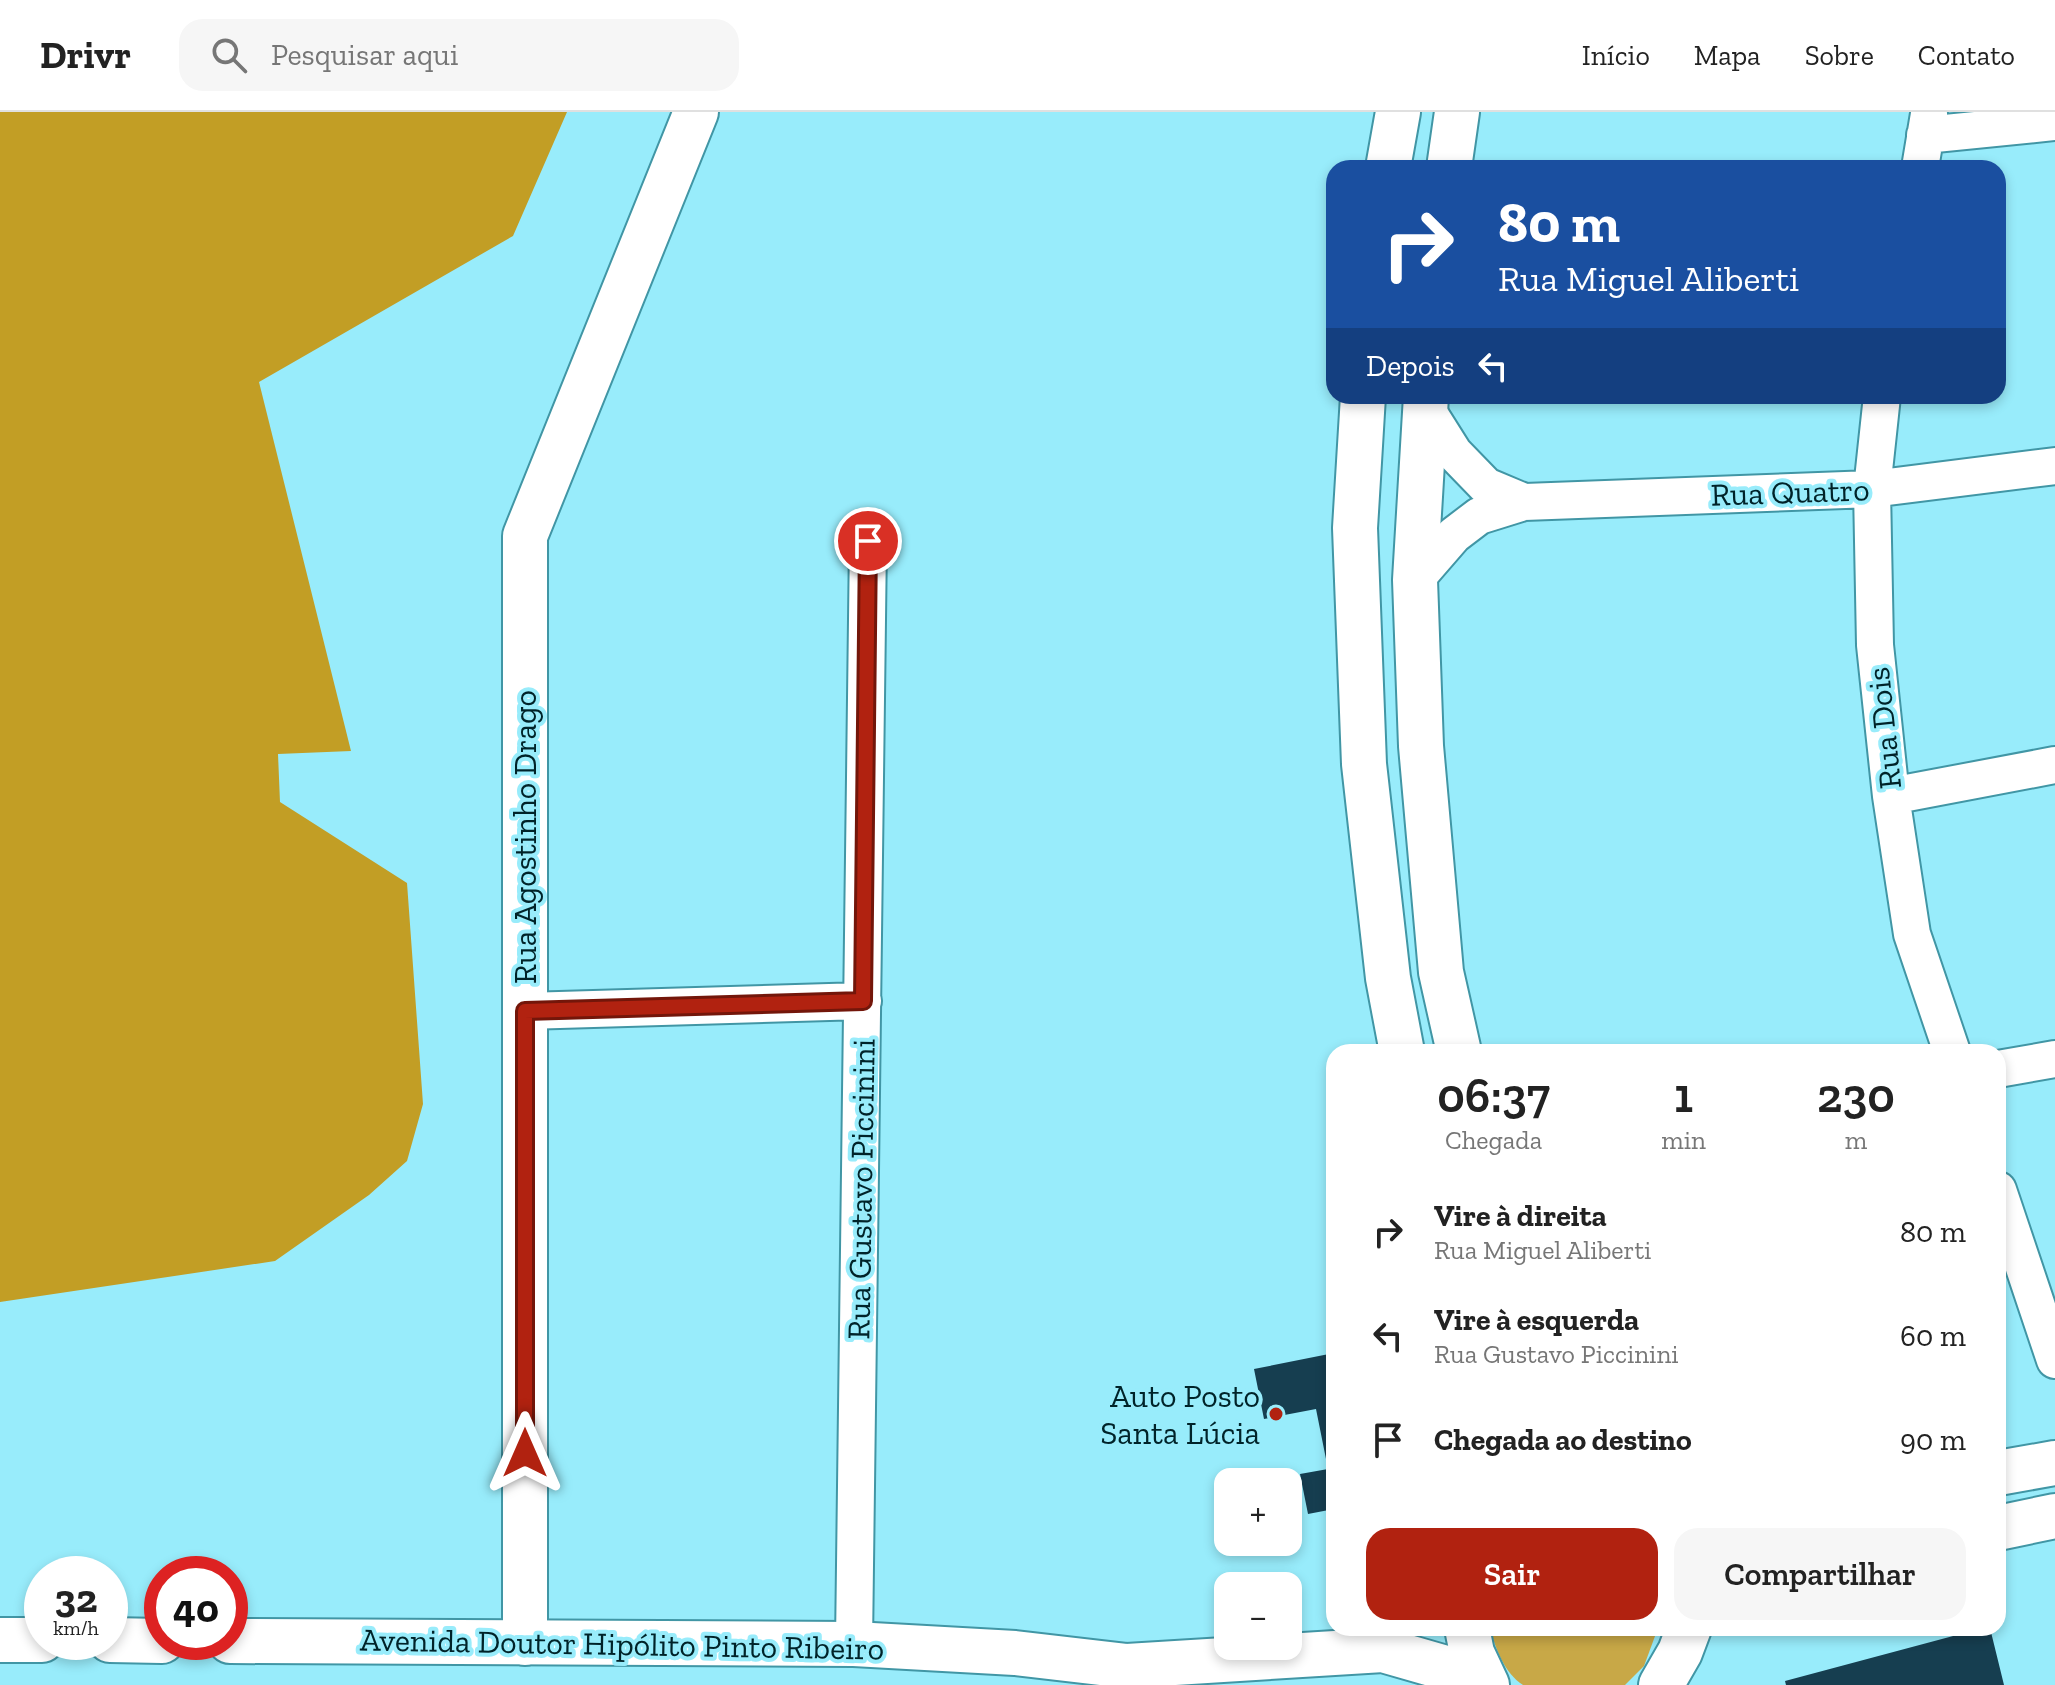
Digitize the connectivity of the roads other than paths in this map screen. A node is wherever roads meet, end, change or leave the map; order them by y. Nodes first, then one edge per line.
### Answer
1 (696, 112) edge
2 (1398, 112) edge
3 (1457, 112) edge
4 (2055, 122) edge
5 (1925, 138) edge
6 (1389, 160) edge
7 (1450, 160) edge
8 (1363, 404) edge
9 (1425, 404) edge
10 (1427, 404) edge
11 (1881, 404) edge
12 (2055, 466) edge
13 (1872, 489) junction
14 (1524, 502) junction
15 (868, 541) dead end
16 (1415, 580) junction
17 (2055, 765) edge
18 (1891, 796) junction
19 (863, 1001) junction
20 (525, 1011) junction
21 (1400, 1044) edge
22 (1457, 1044) edge
23 (1949, 1044) edge
24 (2055, 1059) edge
25 (2006, 1068) edge
26 (2006, 1213) edge
27 (2053, 1351) edge
28 (2055, 1516) edge
29 (2006, 1526) edge
30 (1326, 1624) edge
31 (1302, 1626) edge
32 (1214, 1634) edge
33 (1469, 1636) edge
34 (0, 1640) edge
35 (24, 1640) edge
36 (248, 1641) edge
37 (525, 1643) junction
38 (854, 1644) junction
39 (1015, 1653) junction
40 (1486, 1684) edge

1 - 20 main road, Rua Agostinho Drago
2 - 6 main road
3 - 7 main road
4 - 5 street
8 - 21 main road
9 - 16 main road
10 - 14 street, Rua Quatro
11 - 13 street, Rua Dois
12 - 13 street, Rua Quatro
13 - 14 street, Rua Quatro
13 - 18 street, Rua Dois
14 - 16 street, Rua Quatro
15 - 19 street, Rua Gustavo Piccinini
16 - 22 main road
17 - 18 street
18 - 23 street, Rua Dois
19 - 20 street
19 - 38 street, Rua Gustavo Piccinini
20 - 37 main road, Rua Agostinho Drago
24 - 25 street
26 - 27 street
28 - 29 main road
30 - 31 main road
32 - 39 main road, Avenida Doutor Hipólito Pinto Ribeiro
33 - 40 main road
34 - 35 main road
36 - 37 main road, Avenida Doutor Hipólito Pinto Ribeiro
37 - 38 main road, Avenida Doutor Hipólito Pinto Ribeiro
38 - 39 main road, Avenida Doutor Hipólito Pinto Ribeiro
39 - 40 main road, Avenida Doutor Hipólito Pinto Ribeiro

